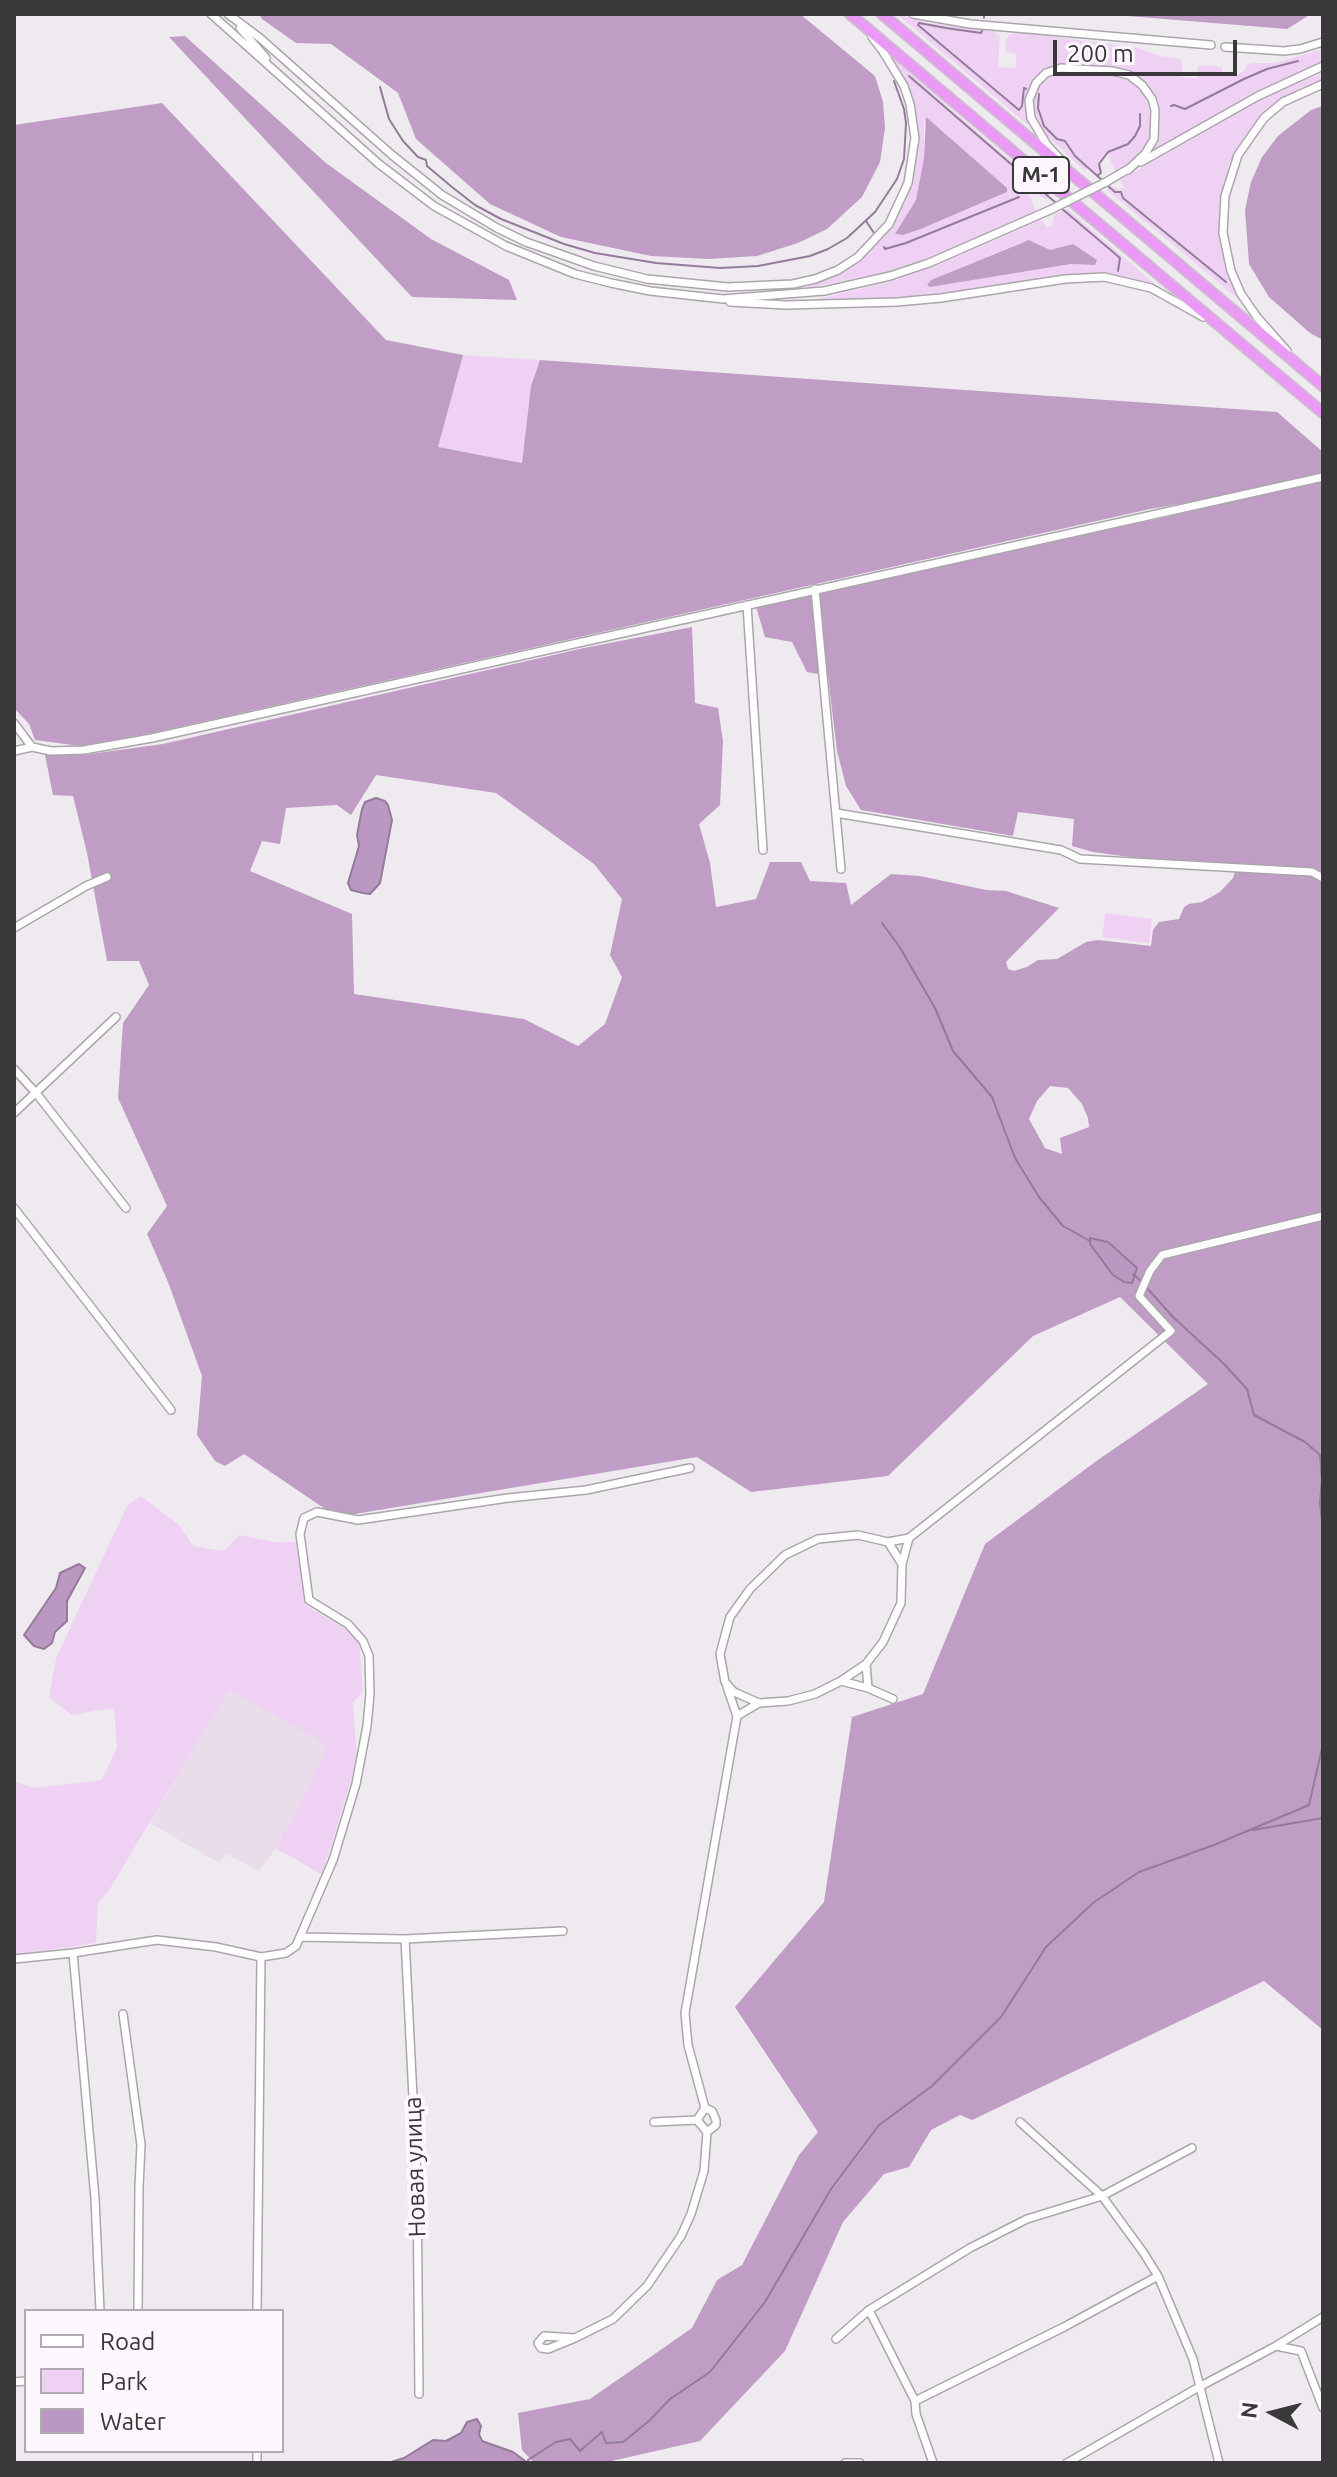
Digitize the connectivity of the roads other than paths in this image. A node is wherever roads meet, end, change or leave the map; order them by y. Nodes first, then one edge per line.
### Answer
1 (211, 14) edge
2 (228, 14) edge
3 (882, 14) edge
4 (913, 14) edge
5 (853, 17) edge
6 (1323, 42) edge
7 (1211, 45) dead end
8 (1225, 47) dead end
9 (1323, 66) edge
10 (283, 77) junction
11 (1323, 84) edge
12 (1128, 170) junction
13 (1084, 185) junction
14 (696, 297) junction
15 (1225, 331) junction
16 (1307, 373) junction
17 (1323, 386) edge
18 (1323, 413) edge
19 (1323, 477) edge
20 (815, 589) junction
21 (747, 605) junction
22 (14, 723) edge
23 (32, 747) junction
24 (14, 751) edge
25 (836, 813) junction
26 (763, 850) dead end
27 (841, 869) dead end
28 (107, 877) dead end
29 (1323, 878) edge
30 (14, 928) edge
31 (116, 1017) dead end
32 (14, 1069) edge
33 (36, 1093) junction
34 (14, 1113) edge
35 (14, 1208) edge
36 (126, 1208) dead end
37 (1323, 1216) edge
38 (171, 1410) dead end
39 (690, 1468) dead end
40 (909, 1538) junction
41 (888, 1542) junction
42 (902, 1564) junction
43 (866, 1664) junction
44 (841, 1681) junction
45 (725, 1682) junction
46 (868, 1688) junction
47 (893, 1699) dead end
48 (759, 1703) junction
49 (737, 1716) junction
50 (563, 1931) dead end
51 (301, 1937) junction
52 (405, 1939) junction
53 (73, 1953) junction
54 (261, 1957) junction
55 (14, 1959) edge
56 (123, 2014) dead end
57 (705, 2108) junction
58 (697, 2120) junction
59 (654, 2122) dead end
60 (1020, 2122) dead end
61 (707, 2132) junction
62 (1192, 2148) dead end
63 (1102, 2196) junction
64 (1158, 2276) junction
65 (100, 2309) edge
66 (138, 2309) edge
67 (257, 2309) edge
68 (869, 2310) junction
69 (1323, 2317) edge
70 (575, 2338) dead end
71 (836, 2339) dead end
72 (1276, 2346) junction
73 (1199, 2387) junction
74 (419, 2394) dead end
75 (915, 2401) junction
76 (1323, 2408) edge
77 (845, 2463) edge
78 (860, 2463) edge
79 (933, 2463) edge
80 (1067, 2463) edge
81 (1219, 2463) edge

1 - 10 street
2 - 5 street
2 - 10 street
3 - 13 highway, М-1
4 - 7 street
5 - 15 highway, М-1
6 - 8 street
9 - 12 street
10 - 14 street
11 - 16 street
12 - 13 street
12 - 14 street, bridge
13 - 16 highway, М-1
14 - 15 street
15 - 18 highway, М-1
16 - 17 highway, М-1
19 - 20 street
20 - 21 street
20 - 25 street
21 - 23 street
21 - 26 street
22 - 23 street
23 - 24 street
25 - 27 street
25 - 29 street
28 - 30 street
31 - 33 street
32 - 33 street
33 - 34 street
33 - 36 street
35 - 38 street
37 - 40 street
39 - 51 street
40 - 41 street
40 - 42 street
41 - 42 street
41 - 45 street
42 - 43 street
43 - 44 street
43 - 46 street
44 - 46 street
44 - 48 street
45 - 48 street
45 - 49 street
46 - 47 street
48 - 49 street
49 - 57 street
50 - 52 street
51 - 52 street
51 - 54 street
52 - 74 street, Новая улица
53 - 54 street
53 - 55 street
53 - 65 street
54 - 67 street
56 - 66 street
57 - 58 street
57 - 61 street
58 - 59 street
58 - 61 street
60 - 63 street
61 - 70 street
62 - 63 street
63 - 64 street
63 - 68 street
64 - 73 street
64 - 75 street
68 - 71 street
68 - 75 street
69 - 72 street
72 - 73 street
72 - 76 street
73 - 80 street
73 - 81 street
75 - 79 street
77 - 78 street

